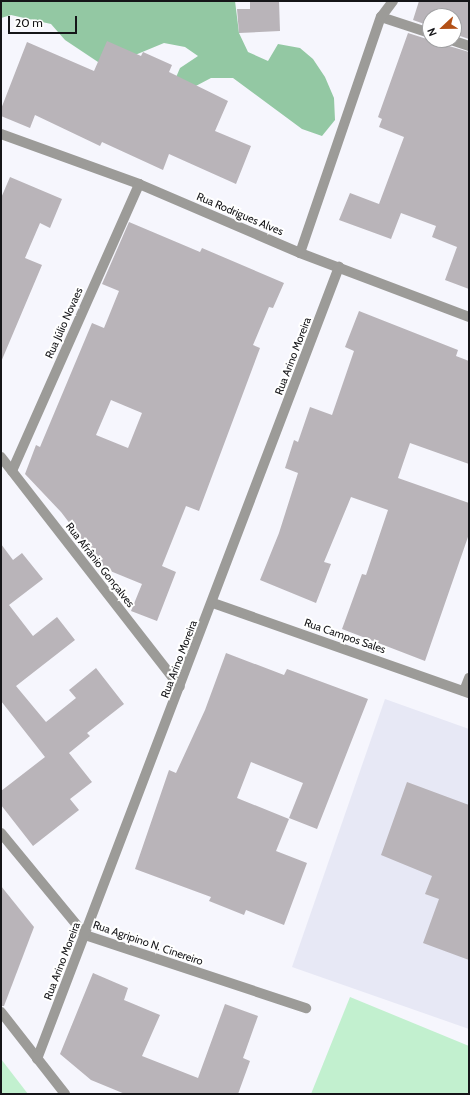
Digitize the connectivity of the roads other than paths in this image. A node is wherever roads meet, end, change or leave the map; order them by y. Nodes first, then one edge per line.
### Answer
1 (393, 1) edge
2 (381, 16) junction
3 (422, 30) edge
4 (1, 134) edge
5 (139, 184) junction
6 (300, 253) junction
7 (339, 267) junction
8 (469, 317) edge
9 (1, 457) edge
10 (12, 471) junction
11 (213, 603) junction
12 (469, 678) edge
13 (180, 687) junction
14 (467, 692) edge
15 (1, 833) edge
16 (85, 935) junction
17 (306, 1008) dead end
18 (1, 1012) edge
19 (37, 1059) junction
20 (65, 1094) edge

1 - 2 street
2 - 3 street
2 - 6 street
4 - 5 street, Rua Rodrigues Alves
5 - 6 street, Rua Rodrigues Alves
5 - 10 street, Rua Júlio Novaes
6 - 7 street, Rua Rodrigues Alves
7 - 8 street, Rua Rodrigues Alves
7 - 11 street, Rua Arino Moreira
9 - 10 street, Rua Afrânio Gonçalves
10 - 13 street, Rua Afrânio Gonçalves
11 - 13 street, Rua Arino Moreira
11 - 14 street, Rua Campos Sales
12 - 14 street
13 - 16 street, Rua Arino Moreira
15 - 16 street, Rua Agripino N. Cinereiro
16 - 17 street, Rua Agripino N. Cinereiro
16 - 19 street, Rua Arino Moreira
18 - 19 street
19 - 20 street

